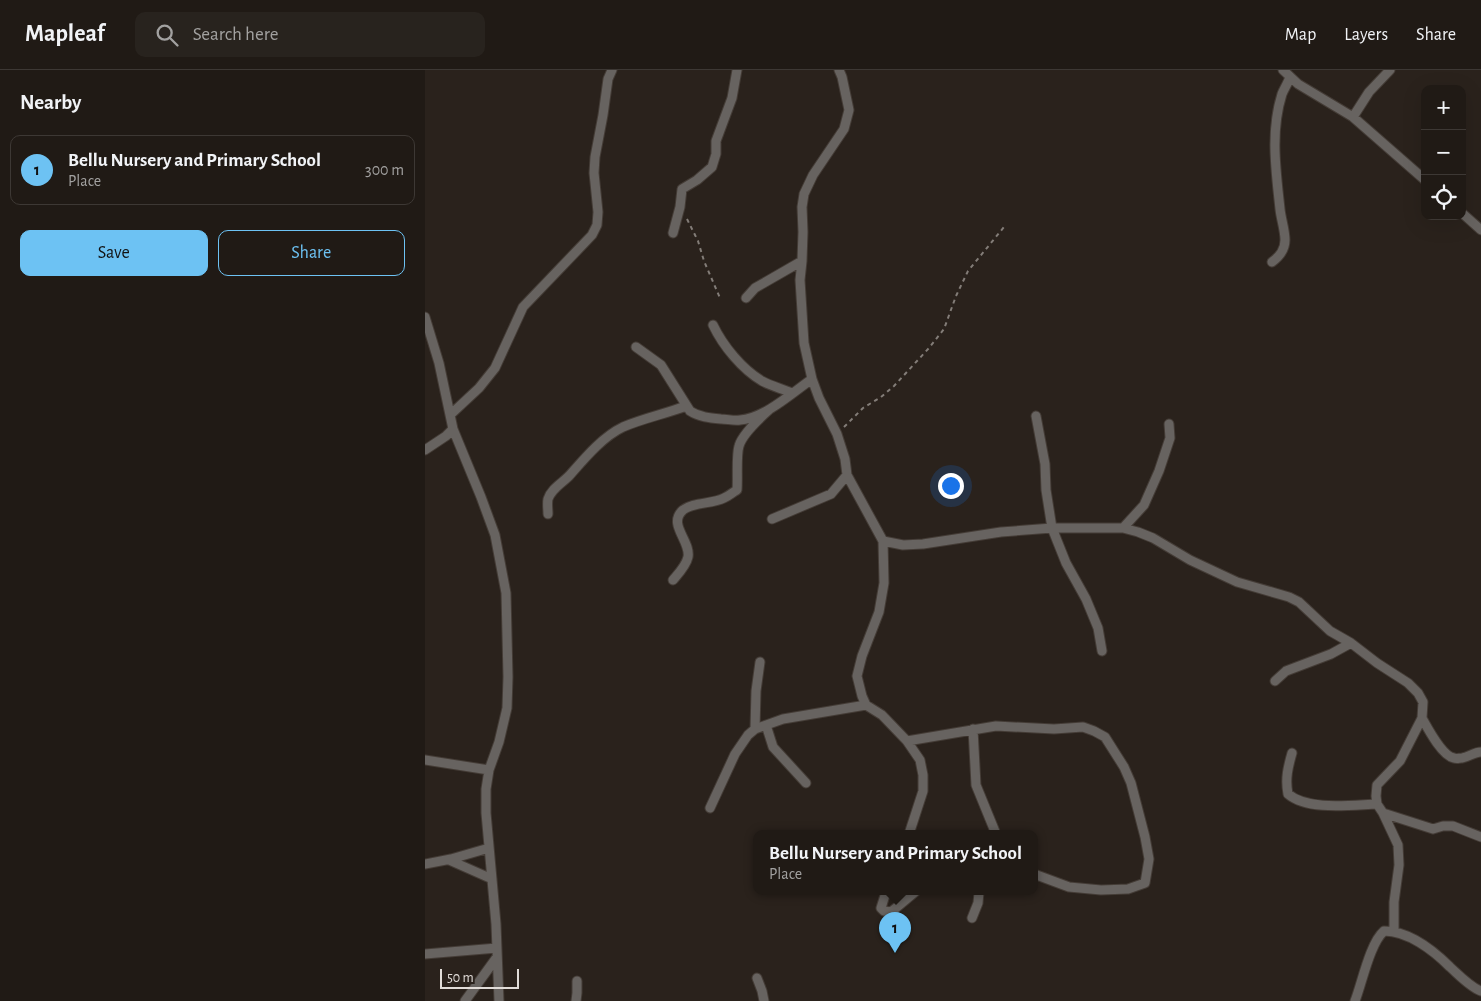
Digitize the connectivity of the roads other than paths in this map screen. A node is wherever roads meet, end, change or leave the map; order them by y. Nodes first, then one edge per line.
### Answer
1 (612, 70) edge
2 (737, 70) edge
3 (839, 70) edge
4 (1283, 70) edge
5 (1390, 70) edge
6 (1290, 77) junction
7 (1353, 117) junction
8 (1421, 176) edge
9 (1466, 217) edge
10 (1481, 230) edge
11 (673, 233) dead end
12 (802, 261) junction
13 (1272, 262) dead end
14 (746, 298) dead end
15 (425, 317) edge
16 (713, 325) dead end
17 (636, 347) dead end
18 (812, 379) junction
19 (792, 393) junction
20 (686, 406) junction
21 (769, 410) junction
22 (450, 415) junction
23 (1036, 416) dead end
24 (1169, 424) dead end
25 (453, 429) junction
26 (425, 450) edge
27 (847, 475) junction
28 (548, 514) dead end
29 (772, 519) dead end
30 (1052, 528) junction
31 (1123, 528) junction
32 (883, 541) junction
33 (673, 580) dead end
34 (1351, 643) junction
35 (1102, 651) dead end
36 (760, 662) dead end
37 (1275, 681) dead end
38 (866, 705) junction
39 (1422, 718) junction
40 (765, 725) junction
41 (755, 729) junction
42 (973, 729) junction
43 (907, 741) junction
44 (1481, 752) edge
45 (1292, 753) dead end
46 (425, 760) edge
47 (489, 770) junction
48 (806, 783) dead end
49 (1377, 804) junction
50 (710, 808) dead end
51 (1383, 813) junction
52 (910, 830) edge
53 (991, 830) edge
54 (1481, 837) edge
55 (489, 848) junction
56 (449, 860) junction
57 (425, 864) edge
58 (1038, 875) edge
59 (492, 879) junction
60 (885, 895) edge
61 (911, 895) edge
62 (979, 895) edge
63 (971, 918) dead end
64 (1394, 931) junction
65 (497, 953) junction
66 (425, 954) edge
67 (757, 978) dead end
68 (577, 981) dead end
69 (1481, 991) edge
70 (465, 1001) edge
71 (499, 1001) edge
72 (575, 1001) edge
73 (764, 1001) edge
74 (1355, 1001) edge

1 - 22 street
2 - 11 street
3 - 12 street
4 - 6 street
5 - 7 street
6 - 7 street
6 - 13 street
7 - 8 street
9 - 10 street
12 - 14 street
12 - 18 street
15 - 22 street
16 - 19 street
17 - 20 street
18 - 19 street
18 - 27 street
19 - 21 street
20 - 21 street
20 - 28 street
21 - 33 street
22 - 25 street
23 - 30 street
24 - 31 street
25 - 26 street
25 - 47 street
27 - 29 street
27 - 32 street
30 - 31 street
30 - 32 street
30 - 35 street
31 - 34 street
32 - 38 street
34 - 37 street
34 - 39 street
36 - 41 street
38 - 40 street
38 - 43 street
39 - 44 street
39 - 49 street
40 - 41 street
40 - 48 street
41 - 50 street
42 - 43 street
42 - 53 street
42 - 58 street
43 - 52 street
45 - 49 street
46 - 47 street
47 - 55 street
49 - 51 street
51 - 54 street
51 - 64 street
55 - 56 street
55 - 59 street
56 - 57 street
56 - 59 street
59 - 65 street
60 - 61 street
62 - 63 street
64 - 69 street
64 - 74 street
65 - 66 street
65 - 70 street
65 - 71 street
67 - 73 street
68 - 72 street

